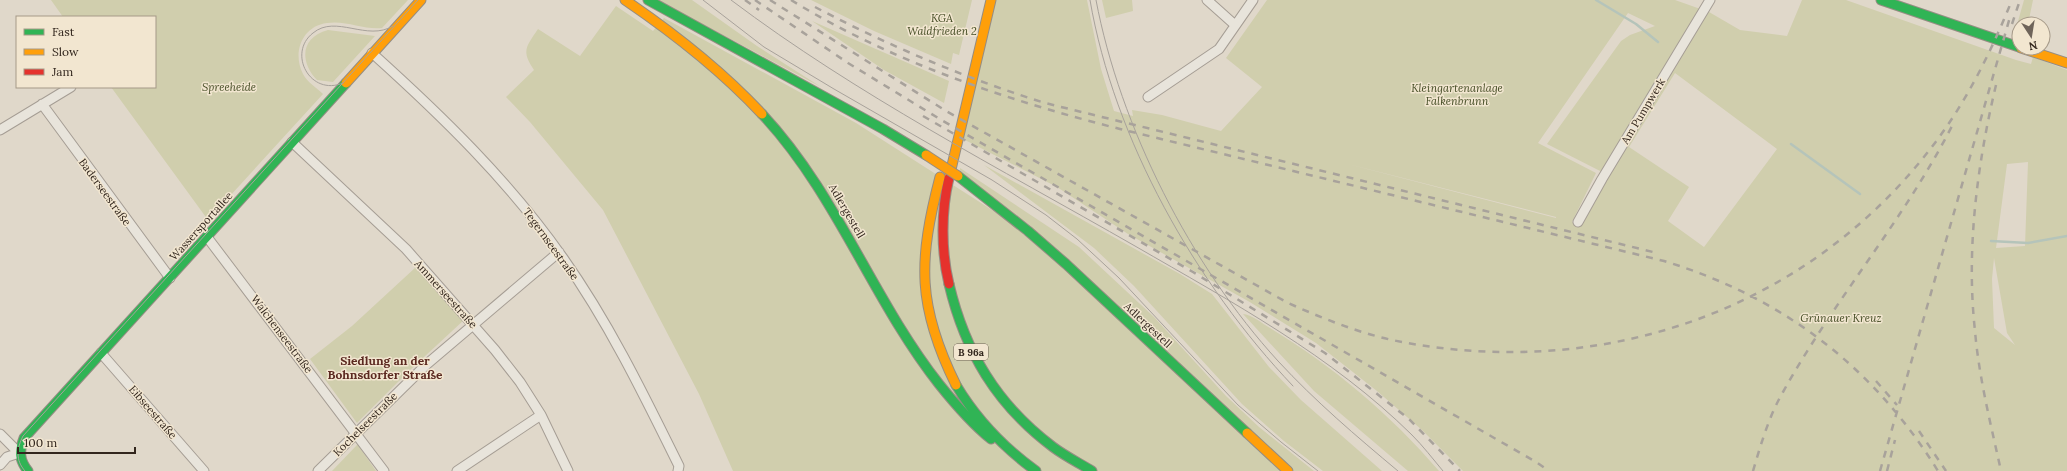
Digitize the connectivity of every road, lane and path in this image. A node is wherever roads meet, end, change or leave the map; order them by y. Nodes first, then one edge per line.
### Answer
1 (421, 0) edge
2 (625, 0) edge
3 (648, 0) edge
4 (982, 0) edge
5 (991, 0) edge
6 (1207, 0) edge
7 (1253, 0) edge
8 (1710, 0) edge
9 (1881, 0) edge
10 (1235, 25) junction
11 (2011, 45) edge
12 (970, 48) dead end
13 (372, 53) junction
14 (2044, 56) edge
15 (2067, 64) edge
16 (963, 78) dead end
17 (69, 88) edge
18 (1148, 97) dead end
19 (42, 104) junction
20 (0, 130) edge
21 (292, 142) junction
22 (1578, 222) dead end
23 (207, 237) junction
24 (559, 252) junction
25 (170, 278) junction
26 (473, 324) junction
27 (101, 353) junction
28 (541, 415) junction
29 (355, 433) junction
30 (0, 434) edge
31 (19, 453) junction
32 (1019, 460) junction
33 (0, 465) edge
34 (28, 471) edge
35 (204, 471) edge
36 (318, 471) edge
37 (384, 471) edge
38 (457, 471) edge
39 (568, 471) edge
40 (678, 471) edge
41 (1036, 471) edge
42 (1092, 471) edge
43 (1288, 471) edge

1 - 13 main road, Wassersportallee
2 - 32 main road, Adlergestell
3 - 43 main road, Adlergestell, bridge
4 - 12 main road
5 - 42 main road, B 96a
6 - 10 street
7 - 10 street
8 - 22 street, Am Pumpwerk
9 - 11 main road
10 - 18 street
13 - 21 main road, Wassersportallee
13 - 24 street, Tegernseestraße
14 - 15 main road
16 - 32 main road, Adlergestell / B 96a
17 - 19 street
19 - 20 street
19 - 25 street, Baderseestraße
21 - 23 main road, Wassersportallee
21 - 26 street, Ammerseestraße
23 - 25 main road, Wassersportallee
23 - 29 street, Walchenseestraße
24 - 26 street, Kochelseestraße
24 - 40 street, Tegernseestraße
25 - 27 main road, Wassersportallee
26 - 28 street, Ammerseestraße
26 - 29 street, Kochelseestraße
27 - 31 main road, Wassersportallee
27 - 35 street, Eibseestraße
28 - 38 street
28 - 39 street, Ammerseestraße
29 - 36 street, Kochelseestraße
29 - 37 street, Walchenseestraße
30 - 31 street
31 - 33 street
31 - 34 main road
32 - 41 main road, Adlergestell / B 96a

